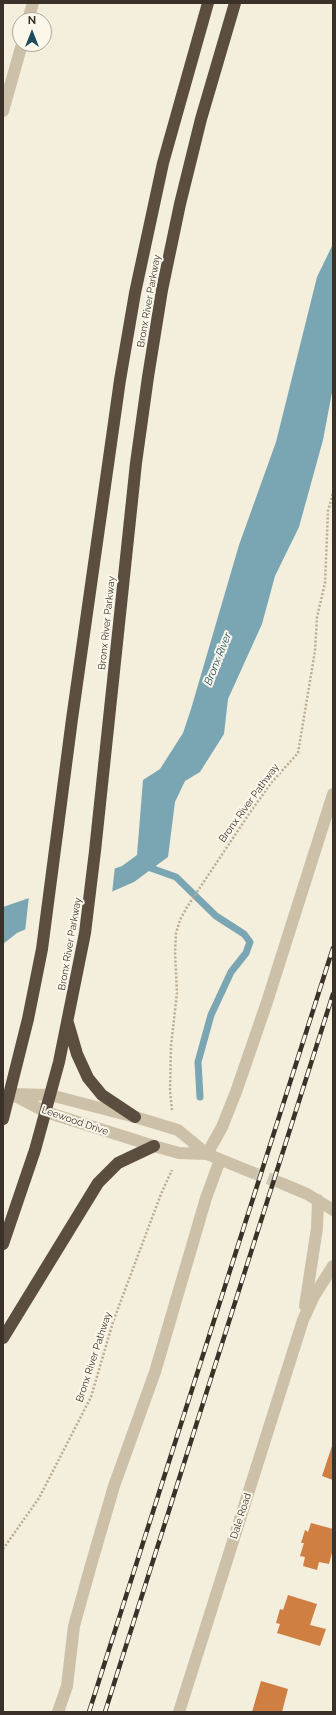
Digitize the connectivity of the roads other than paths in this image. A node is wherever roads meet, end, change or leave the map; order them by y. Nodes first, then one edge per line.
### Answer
1 (208, 3) edge
2 (235, 3) edge
3 (20, 52) edge
4 (3, 111) edge
5 (333, 794) edge
6 (68, 1021) junction
7 (10, 1094) junction
8 (50, 1095) junction
9 (46, 1112) junction
10 (135, 1117) junction
11 (3, 1119) edge
12 (154, 1146) junction
13 (207, 1154) junction
14 (220, 1160) junction
15 (251, 1172) tunnel mouth
16 (281, 1183) tunnel mouth
17 (318, 1200) junction
18 (333, 1210) edge
19 (3, 1244) edge
20 (333, 1266) edge
21 (303, 1320) junction
22 (3, 1338) edge
23 (58, 1712) edge
24 (179, 1712) edge

1 - 7 highway, Bronx River Parkway
2 - 6 highway, Bronx River Parkway
3 - 4 street
5 - 13 street
6 - 8 highway, Bronx River Parkway
6 - 10 highway
7 - 8 street, Leewood Drive
7 - 9 street, Leewood Drive
7 - 11 highway, Bronx River Parkway
8 - 9 highway, Bronx River Parkway
8 - 10 street, Leewood Drive
9 - 12 street, Leewood Drive
9 - 19 highway, Bronx River Parkway
10 - 13 street, Leewood Drive
12 - 13 street, Leewood Drive
12 - 22 highway
13 - 14 street, Leewood Drive
14 - 15 street, Leewood Drive
14 - 23 street
16 - 17 street
17 - 18 street
17 - 21 street, Dale Road
20 - 21 street, Dale Road
21 - 24 street, Dale Road

